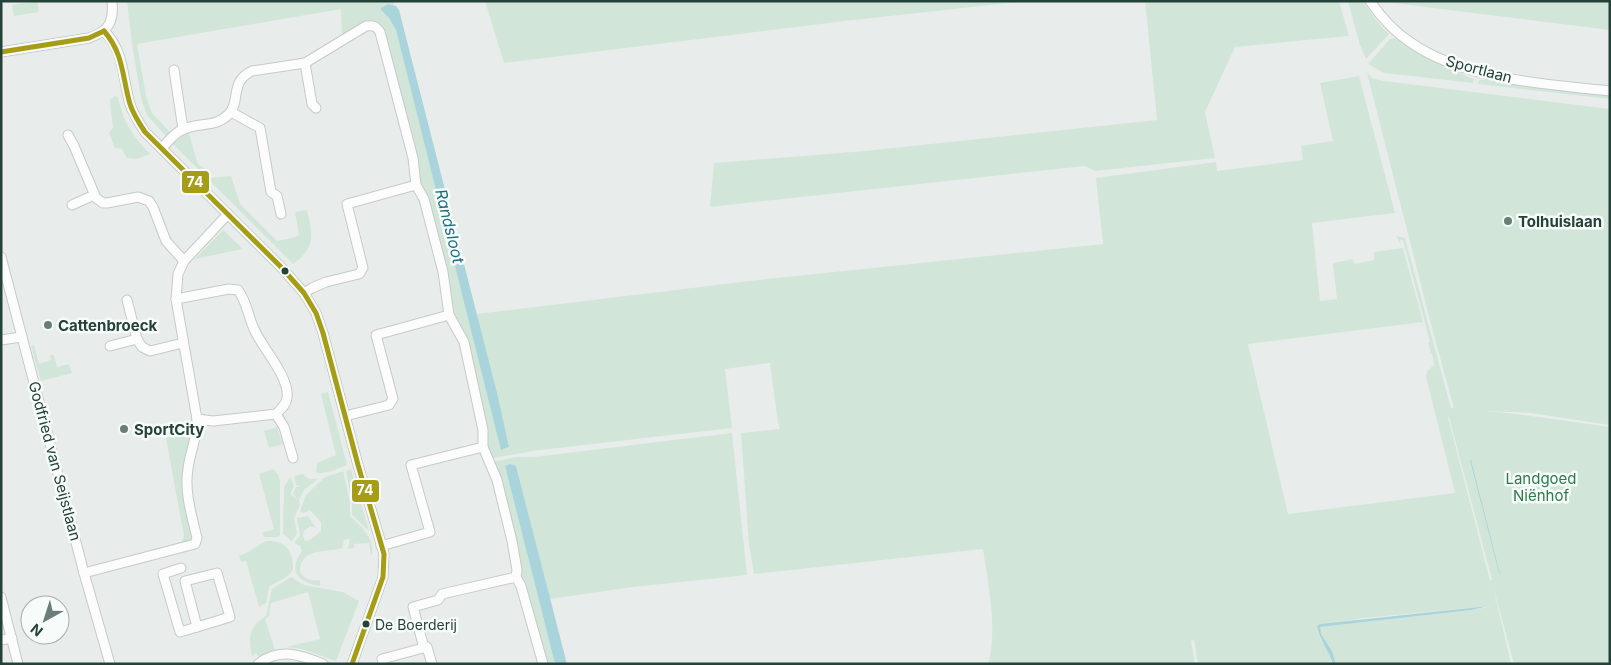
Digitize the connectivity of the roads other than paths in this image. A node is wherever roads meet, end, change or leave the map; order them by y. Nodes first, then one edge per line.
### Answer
1 (112, 1) edge
2 (1370, 1) edge
3 (104, 31) junction
4 (1, 52) edge
5 (305, 63) junction
6 (174, 70) dead end
7 (1610, 91) edge
8 (316, 108) dead end
9 (231, 112) junction
10 (183, 129) junction
11 (68, 135) dead end
12 (162, 148) junction
13 (416, 185) junction
14 (94, 195) junction
15 (72, 205) dead end
16 (228, 214) junction
17 (281, 214) dead end
18 (1, 257) edge
19 (184, 261) junction
20 (304, 294) junction
21 (176, 299) junction
22 (127, 300) dead end
23 (449, 315) junction
24 (22, 337) junction
25 (137, 339) junction
26 (1, 340) edge
27 (183, 343) junction
28 (110, 346) dead end
29 (276, 414) junction
30 (345, 416) junction
31 (197, 418) junction
32 (483, 446) junction
33 (293, 458) dead end
34 (381, 546) junction
35 (181, 568) dead end
36 (84, 573) junction
37 (516, 578) junction
38 (1, 597) edge
39 (197, 627) junction
40 (12, 638) junction
41 (1, 640) edge
42 (424, 648) junction
43 (18, 664) edge
44 (110, 664) edge
45 (258, 664) edge
46 (323, 664) edge
47 (352, 664) edge
48 (382, 664) edge
49 (432, 664) edge
50 (543, 664) edge

1 - 3 street
2 - 7 street, Sportlaan
3 - 4 street
3 - 12 street
5 - 8 street
5 - 9 street
5 - 13 street
6 - 10 street
9 - 10 street
9 - 17 street
10 - 12 street
11 - 14 street
12 - 16 street
13 - 20 street
13 - 23 street
14 - 15 street
14 - 19 street
16 - 19 street
16 - 20 street
18 - 24 street, Godfried van Seijstlaan
19 - 21 street
20 - 30 street
21 - 27 street
21 - 29 street
22 - 25 street
23 - 30 street
23 - 32 street
24 - 26 street
24 - 36 street, Godfried van Seijstlaan
25 - 27 street
25 - 28 street
27 - 31 street
29 - 31 street
29 - 33 street
30 - 34 street
31 - 36 street
32 - 34 street
32 - 37 street
34 - 47 street
35 - 39 street
36 - 44 street, Godfried van Seijstlaan
37 - 42 street
37 - 50 street
38 - 40 street
39 - 39 street
40 - 41 street
40 - 43 street
42 - 48 street
42 - 49 street
45 - 46 street

